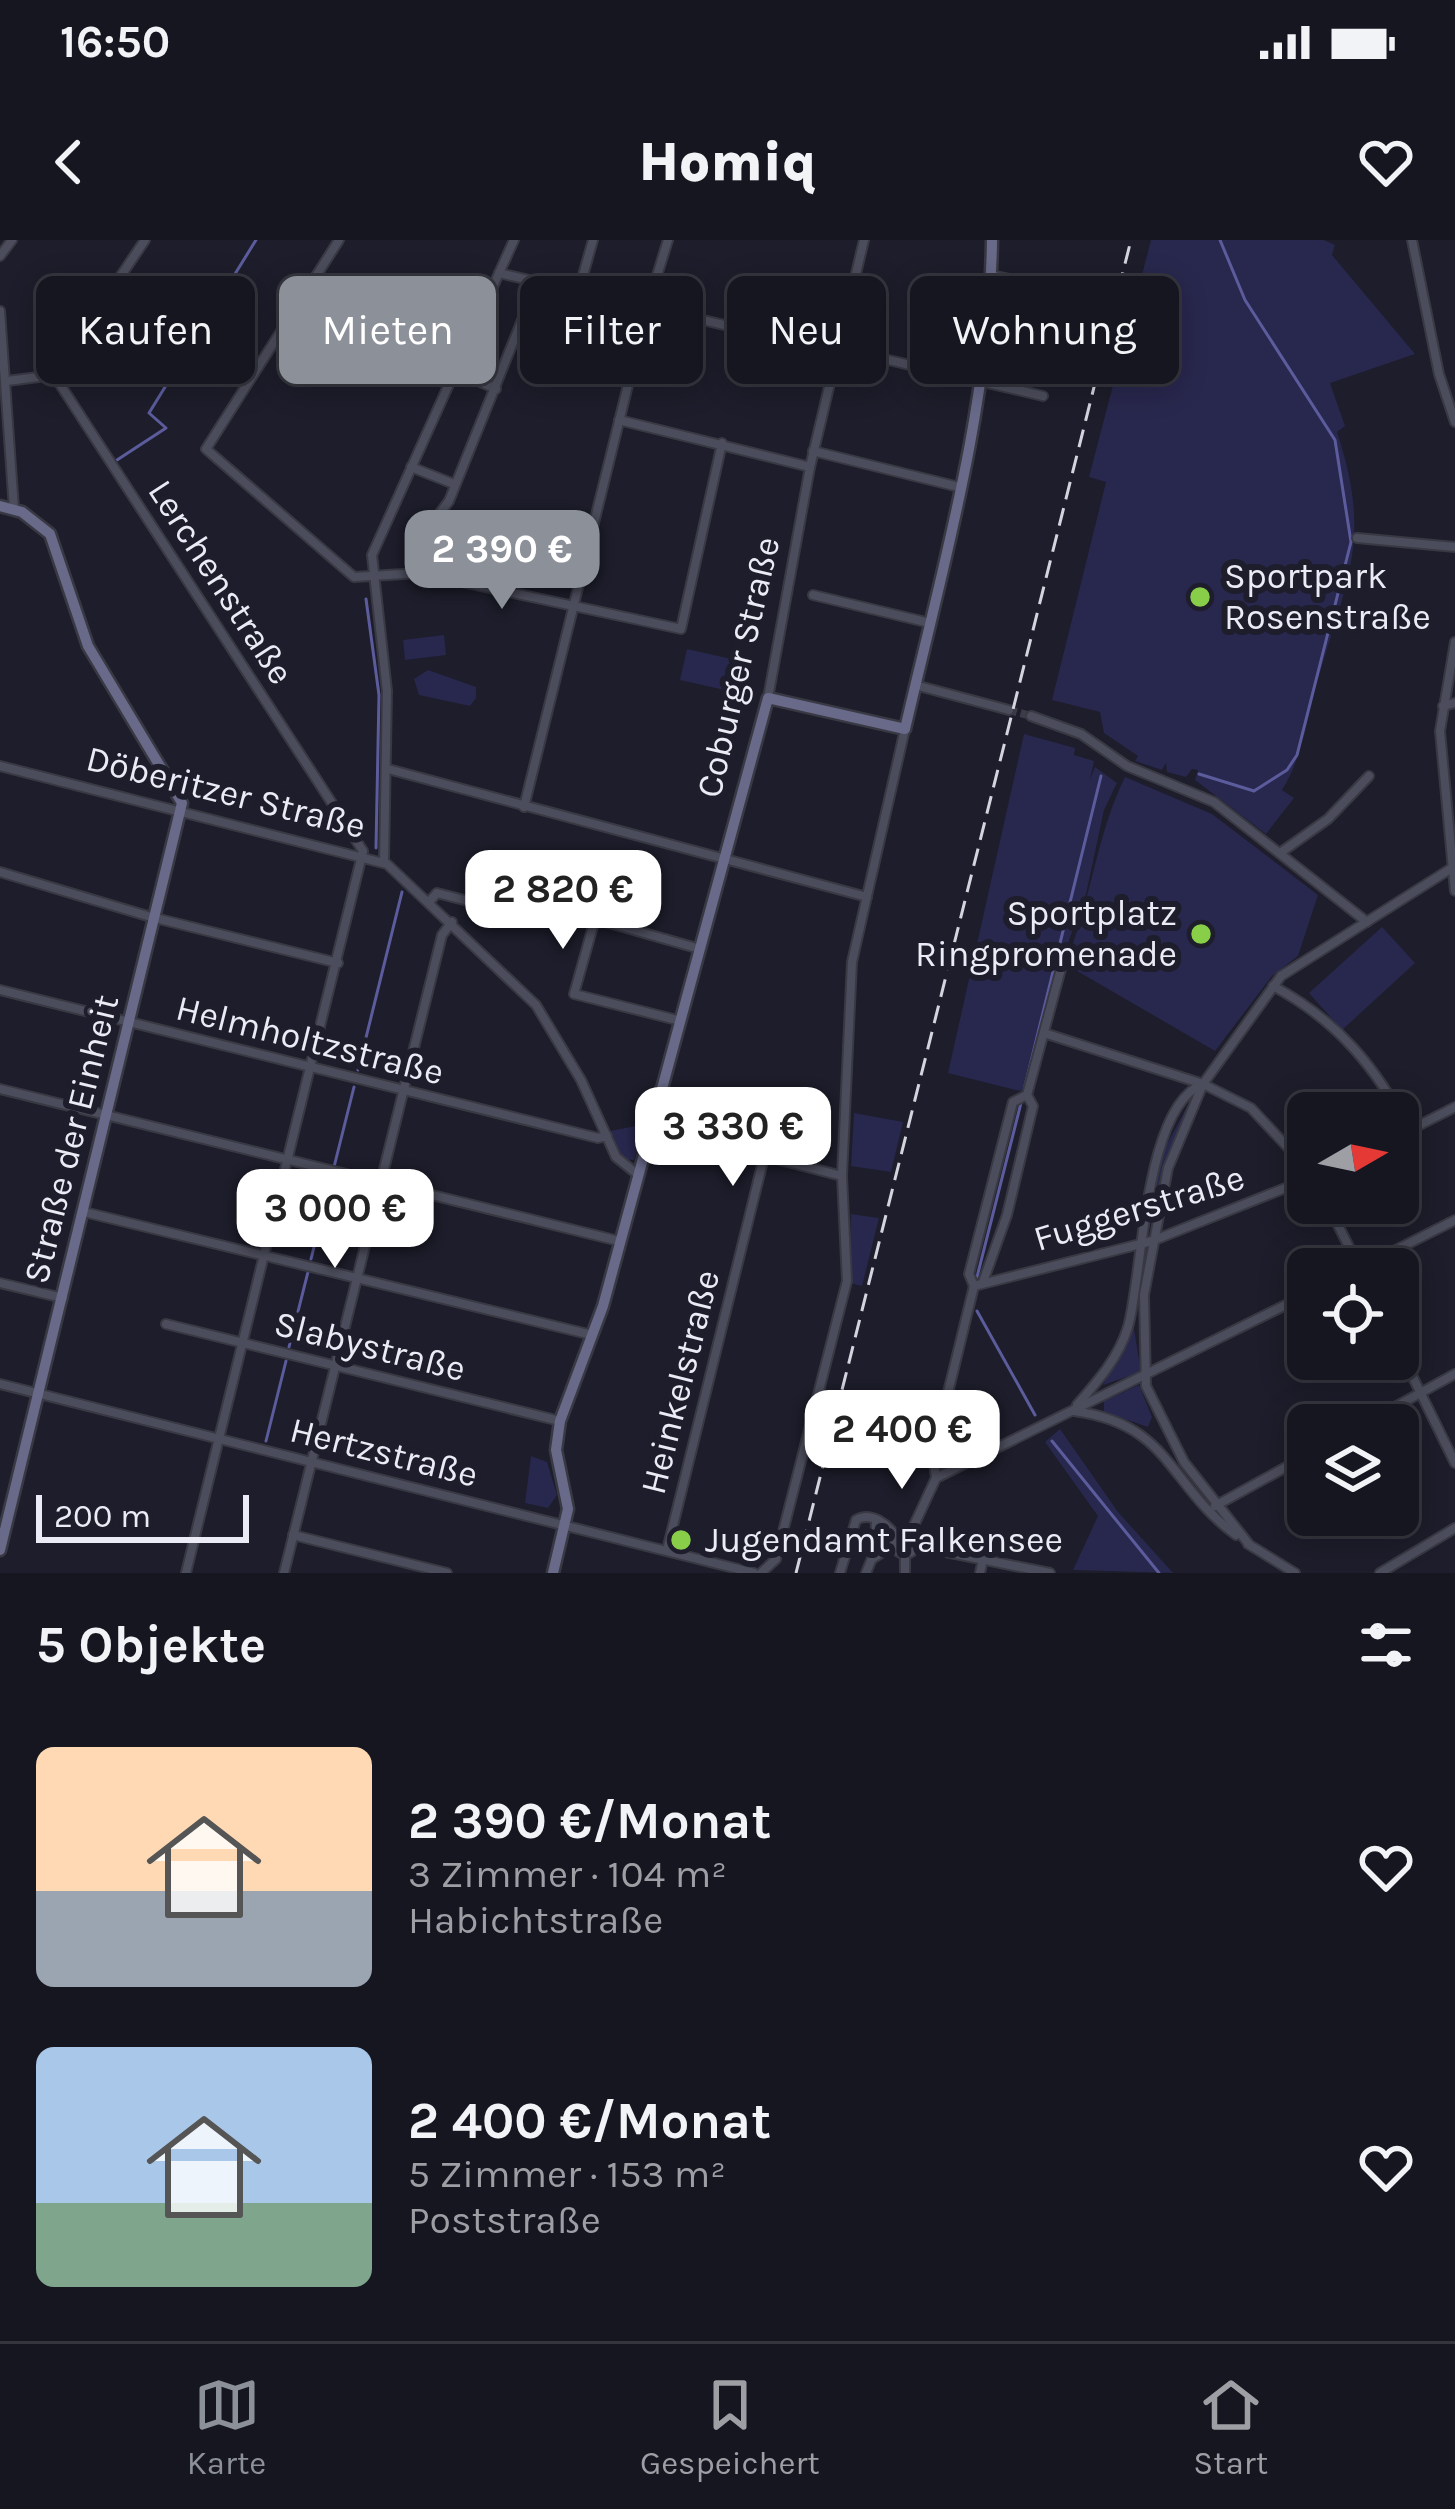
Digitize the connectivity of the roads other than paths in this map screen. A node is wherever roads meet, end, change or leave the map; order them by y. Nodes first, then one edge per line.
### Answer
1 (12, 240) edge
2 (145, 240) edge
3 (339, 240) edge
4 (514, 240) edge
5 (593, 240) edge
6 (668, 240) edge
7 (864, 240) edge
8 (992, 240) edge
9 (1412, 240) edge
10 (0, 256) edge
11 (499, 273) junction
12 (991, 275) joint
13 (121, 276) edge
14 (583, 276) edge
15 (656, 276) edge
16 (855, 276) edge
17 (996, 276) edge
18 (496, 279) edge
19 (520, 279) edge
20 (0, 311) edge
21 (520, 328) edge
22 (36, 377) edge
23 (7, 381) junction
24 (60, 384) edge
25 (448, 384) edge
26 (485, 384) edge
27 (628, 384) edge
28 (829, 384) edge
29 (977, 384) edge
30 (994, 384) edge
31 (496, 389) junction
32 (1043, 396) dead end
33 (619, 420) junction
34 (1455, 422) edge
35 (722, 443) junction
36 (813, 452) junction
37 (810, 466) junction
38 (412, 467) junction
39 (454, 484) junction
40 (958, 487) junction
41 (0, 506) edge
42 (14, 509) junction
43 (1357, 538) dead end
44 (1455, 548) edge
45 (420, 573) junction
46 (370, 575) junction
47 (813, 595) dead end
48 (577, 606) junction
49 (930, 623) junction
50 (1455, 642) edge
51 (915, 685) junction
52 (768, 698) junction
53 (1455, 703) edge
54 (1443, 706) junction
55 (1009, 710) tunnel mouth
56 (1031, 716) tunnel mouth
57 (905, 729) junction
58 (0, 766) edge
59 (388, 770) junction
60 (1369, 776) dead end
61 (524, 807) junction
62 (182, 812) junction
63 (1280, 853) junction
64 (725, 858) junction
65 (361, 860) junction
66 (384, 862) junction
67 (1453, 867) edge
68 (0, 872) edge
69 (1455, 891) edge
70 (867, 897) junction
71 (429, 902) junction
72 (557, 909) dead end
73 (157, 918) junction
74 (452, 922) junction
75 (1367, 922) junction
76 (700, 949) junction
77 (338, 963) junction
78 (1062, 965) dead end
79 (1273, 986) junction
80 (0, 990) edge
81 (681, 1021) junction
82 (130, 1022) junction
83 (1047, 1034) junction
84 (313, 1067) junction
85 (1203, 1084) junction
86 (0, 1089) edge
87 (403, 1091) junction
88 (1385, 1092) edge
89 (1027, 1095) junction
90 (1455, 1107) edge
91 (107, 1116) junction
92 (1419, 1126) edge
93 (653, 1127) junction
94 (608, 1136) junction
95 (1287, 1147) edge
96 (764, 1157) junction
97 (289, 1160) junction
98 (637, 1174) junction
99 (842, 1176) junction
100 (380, 1184) junction
101 (1287, 1187) edge
102 (84, 1212) junction
103 (1455, 1220) edge
104 (619, 1241) junction
105 (1152, 1241) junction
106 (1138, 1245) junction
107 (1400, 1248) edge
108 (266, 1252) junction
109 (356, 1276) junction
110 (0, 1282) edge
111 (979, 1284) junction
112 (63, 1298) junction
113 (1287, 1304) edge
114 (166, 1324) dead end
115 (1143, 1324) junction
116 (1128, 1325) junction
117 (594, 1335) junction
118 (244, 1342) junction
119 (334, 1365) junction
120 (1455, 1374) edge
121 (1144, 1376) junction
122 (1414, 1380) edge
123 (0, 1384) edge
124 (1420, 1393) junction
125 (40, 1394) junction
126 (1400, 1404) edge
127 (1072, 1411) junction
128 (560, 1420) junction
129 (1161, 1424) junction
130 (1146, 1436) junction
131 (219, 1438) junction
132 (311, 1461) junction
133 (1455, 1463) edge
134 (1287, 1466) edge
135 (936, 1478) junction
136 (1216, 1505) junction
137 (1204, 1512) junction
138 (876, 1520) junction
139 (565, 1525) junction
140 (1455, 1528) edge
141 (910, 1534) junction
142 (293, 1535) junction
143 (895, 1540) junction
144 (1248, 1544) junction
145 (916, 1546) junction
146 (0, 1550) edge
147 (667, 1550) junction
148 (905, 1554) junction
149 (872, 1559) junction
150 (982, 1559) junction
151 (186, 1573) edge
152 (284, 1573) edge
153 (447, 1573) edge
154 (553, 1573) edge
155 (758, 1573) edge
156 (840, 1573) edge
157 (866, 1573) edge
158 (904, 1573) edge
159 (980, 1573) edge
160 (1050, 1573) edge
161 (1295, 1573) edge
162 (1380, 1573) edge

1 - 10 street
2 - 13 street
3 - 46 street
4 - 11 street
5 - 14 street
6 - 15 street
7 - 16 street, Coburger Straße
8 - 12 street
9 - 34 street
11 - 18 street
11 - 19 street
12 - 17 street
20 - 23 street
21 - 31 street
22 - 23 street
23 - 42 street
24 - 65 street, Lerchenstraße
25 - 38 street
26 - 31 street
27 - 33 street
28 - 36 street, Coburger Straße
29 - 40 street
30 - 32 street
31 - 39 street
33 - 35 street
33 - 48 street
35 - 37 street
35 - 48 street
36 - 37 street, Coburger Straße
36 - 40 street
37 - 52 street, Coburger Straße
38 - 39 street
38 - 46 street
39 - 45 street
40 - 49 street
41 - 42 street
42 - 62 street
43 - 44 street
45 - 46 street
45 - 48 street
46 - 59 street
47 - 49 street
48 - 61 street
49 - 51 street
50 - 54 street
51 - 55 street
51 - 57 street
52 - 57 street
52 - 64 street, Coburger Straße
53 - 54 street
54 - 67 street
56 - 63 street
57 - 70 street
58 - 62 street, Döberitzer Straße
59 - 61 street
59 - 66 street
60 - 63 street
61 - 64 street
62 - 65 street, Döberitzer Straße
62 - 73 street, Straße der Einheit
63 - 75 street
64 - 70 street
64 - 76 street, Coburger Straße
65 - 66 street, Döberitzer Straße
65 - 77 street
66 - 71 street, Döberitzer Straße
67 - 69 street
67 - 75 street
68 - 73 street
70 - 99 street
71 - 72 street
71 - 74 street, Döberitzer Straße
73 - 77 street
73 - 82 street, Straße der Einheit
74 - 87 street
74 - 94 street, Döberitzer Straße
75 - 79 street
76 - 81 street, Coburger Straße
76 - 81 street
77 - 84 street
78 - 83 street
79 - 85 street
79 - 88 street
80 - 82 street, Helmholtzstraße
81 - 93 street, Coburger Straße
82 - 84 street, Helmholtzstraße
82 - 91 street, Straße der Einheit
83 - 85 street
83 - 89 street
84 - 87 street, Helmholtzstraße
84 - 97 street
85 - 95 street
85 - 105 street
85 - 106 street
86 - 91 street
87 - 94 street, Helmholtzstraße
87 - 100 street
89 - 111 street
89 - 111 street
90 - 92 street
91 - 97 street
91 - 102 street, Straße der Einheit
93 - 96 street
93 - 98 street, Coburger Straße
94 - 98 street, Döberitzer Straße
96 - 99 street
96 - 147 street, Heinkelstraße
97 - 100 street
97 - 108 street
98 - 104 street
99 - 155 street
100 - 104 street
100 - 109 street
101 - 105 street, Fuggerstraße
102 - 108 street
102 - 112 street, Straße der Einheit
103 - 107 street
104 - 117 street
105 - 106 street, Fuggerstraße
105 - 115 street
106 - 111 street, Fuggerstraße
106 - 116 street
108 - 109 street
108 - 118 street
109 - 117 street
109 - 119 street
110 - 112 street
111 - 135 street
112 - 125 street, Straße der Einheit
113 - 121 street
114 - 118 street, Slabystraße
115 - 116 street
115 - 121 street
116 - 127 street
117 - 128 street
118 - 119 street, Slabystraße
118 - 131 street
119 - 128 street, Slabystraße
119 - 132 street
120 - 124 street
121 - 127 street
121 - 129 street
122 - 124 street
123 - 125 street, Hertzstraße
124 - 126 street
124 - 133 street
125 - 131 street, Hertzstraße
125 - 146 street, Straße der Einheit
127 - 130 street
127 - 135 street
128 - 139 street
129 - 130 street
129 - 136 street
130 - 137 street
131 - 132 street, Hertzstraße
131 - 151 street
132 - 139 street, Hertzstraße
132 - 142 street
134 - 136 street
135 - 141 street
136 - 137 street
136 - 144 street
137 - 144 street
138 - 143 street
138 - 149 street
138 - 156 street
139 - 147 street, Hertzstraße
139 - 154 street
140 - 162 street
141 - 143 street
141 - 145 street
142 - 152 street
142 - 153 street
143 - 148 street
143 - 149 street
144 - 161 street
145 - 148 street
145 - 150 street
147 - 155 street, Hertzstraße
148 - 158 street
149 - 157 street
150 - 159 street
150 - 160 street

